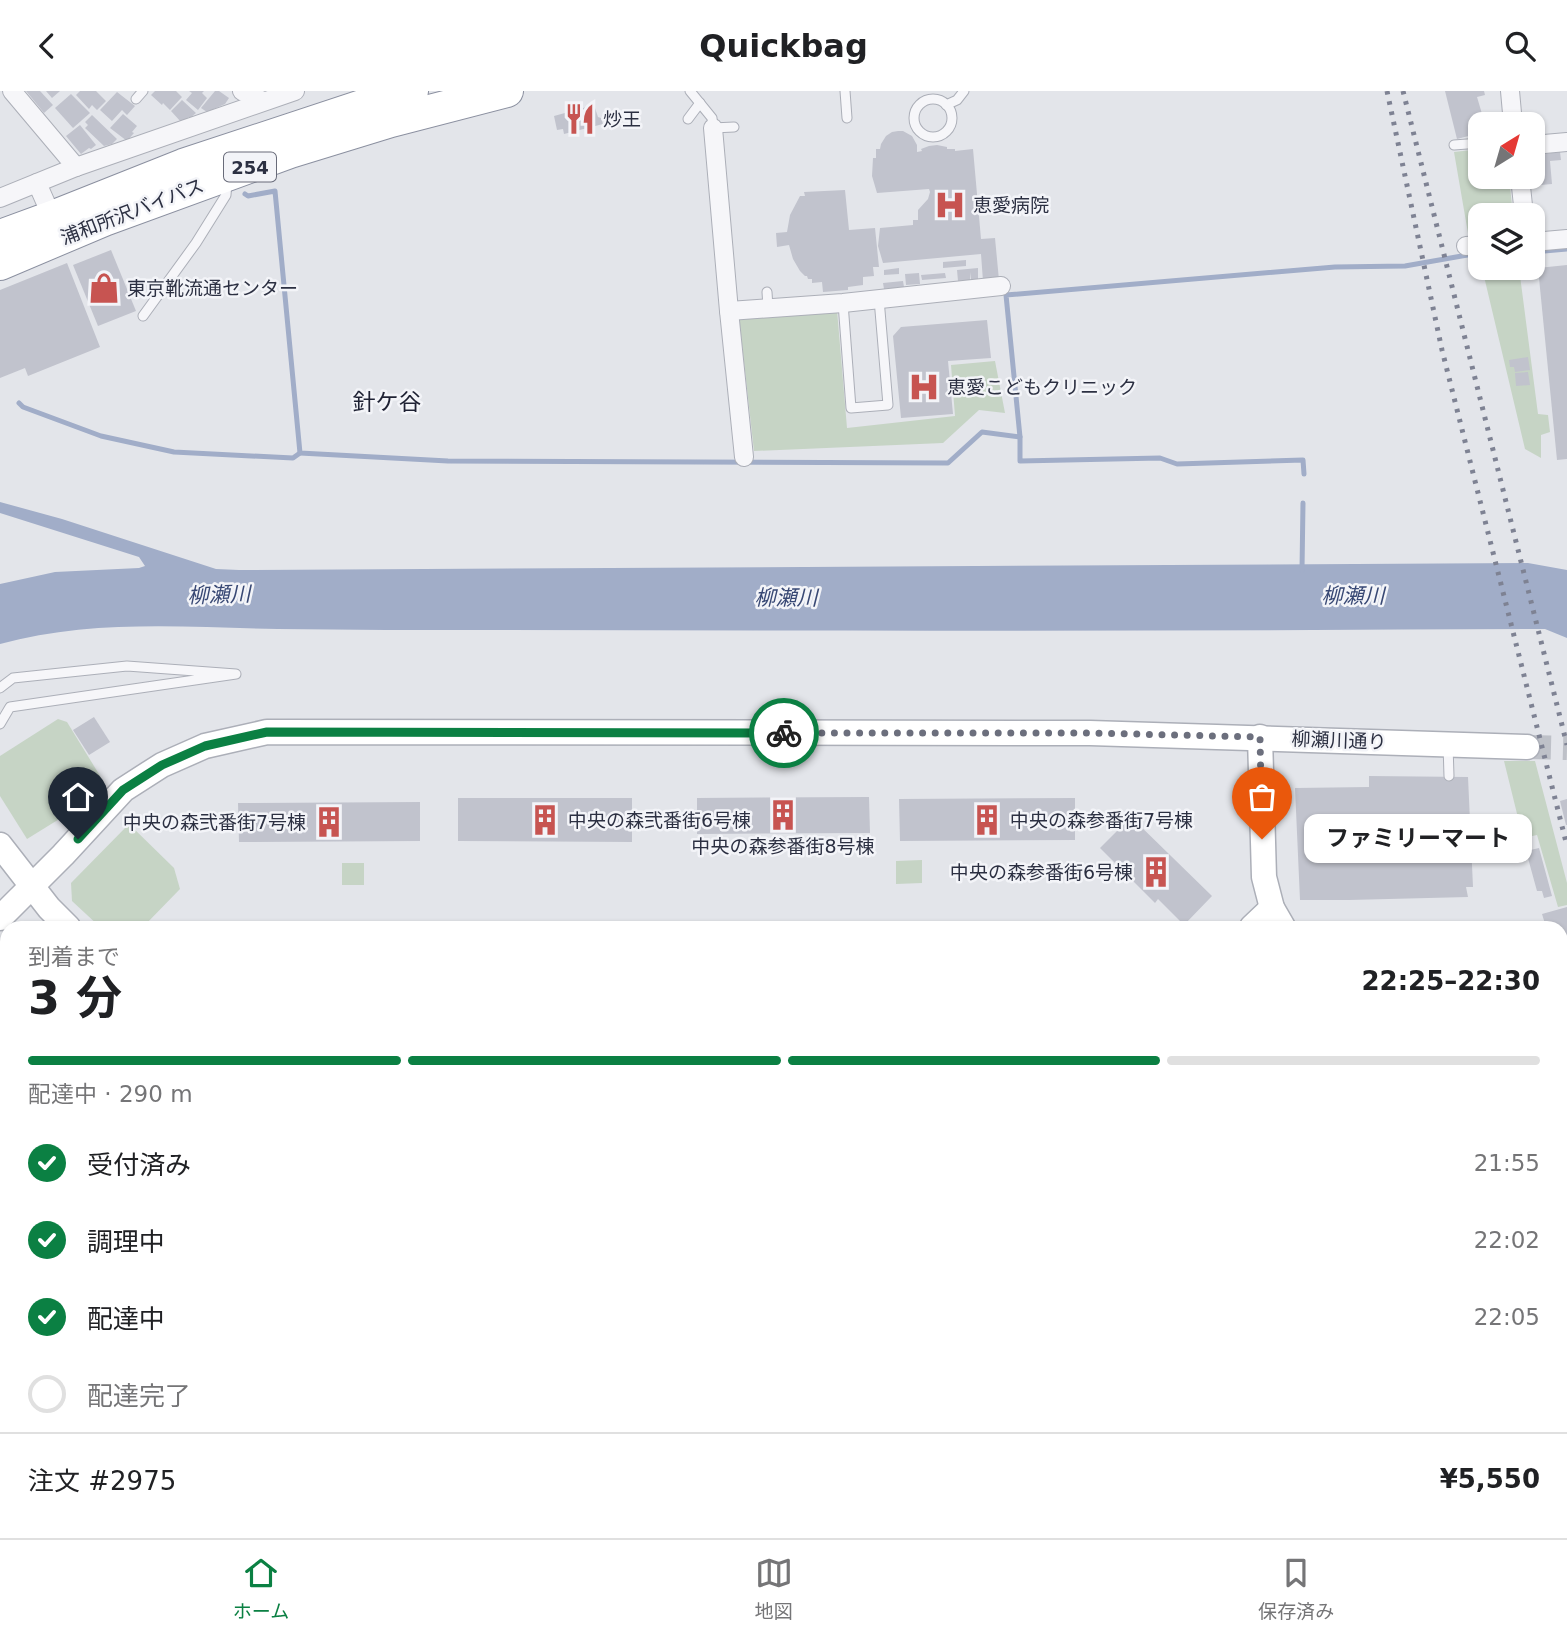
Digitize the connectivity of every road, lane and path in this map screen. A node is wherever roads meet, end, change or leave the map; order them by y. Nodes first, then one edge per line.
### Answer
1 (12, 91) edge
2 (242, 91) edge
3 (412, 91) edge
4 (507, 91) edge
5 (690, 91) edge
6 (845, 91) edge
7 (964, 91) edge
8 (1510, 91) edge
9 (279, 96) edge
10 (700, 103) junction
11 (947, 105) junction
12 (1512, 112) edge
13 (849, 118) dead end
14 (688, 119) dead end
15 (734, 127) dead end
16 (713, 128) junction
17 (291, 140) junction
18 (1567, 142) edge
19 (1468, 144) edge
20 (1545, 144) edge
21 (1454, 145) dead end
22 (76, 167) junction
23 (228, 175) junction
24 (37, 183) junction
25 (0, 198) edge
26 (52, 217) junction
27 (0, 236) edge
28 (1567, 239) edge
29 (1545, 241) edge
30 (0, 264) edge
31 (1001, 286) dead end
32 (879, 299) junction
33 (843, 303) junction
34 (729, 311) junction
35 (143, 316) dead end
36 (744, 457) dead end
37 (0, 688) edge
38 (0, 724) edge
39 (1260, 737) junction
40 (1448, 743) junction
41 (1527, 747) tunnel mouth
42 (1449, 776) dead end
43 (0, 845) edge
44 (31, 886) junction
45 (0, 918) edge
46 (1277, 918) edge
47 (62, 921) edge

1 - 22 street
2 - 9 street
3 - 17 highway, 浦和所沢バイパス / 254
4 - 17 highway, 浦和所沢バイパス / 254
5 - 10 lane
6 - 13 lane
7 - 11 lane
8 - 12 street
9 - 17 street
9 - 22 street
10 - 14 lane
10 - 16 lane
11 - 11 lane
15 - 16 lane
16 - 34 street
17 - 23 highway, 浦和所沢バイパス / 254
17 - 26 highway, 浦和所沢バイパス / 254
18 - 20 street
19 - 21 lane
22 - 24 street
23 - 30 highway, 浦和所沢バイパス / 254
23 - 35 lane
24 - 25 street
24 - 26 street
26 - 27 highway, 浦和所沢バイパス / 254
28 - 29 street
31 - 32 street
32 - 33 street
32 - 33 lane
33 - 34 street
34 - 36 street
37 - 38 lane
39 - 40 street, 柳瀬川通り
39 - 44 street, 柳瀬川通り
39 - 46 street
40 - 41 street, 柳瀬川通り
40 - 42 lane
43 - 44 street
44 - 45 street, 柳瀬川通り
44 - 47 street

